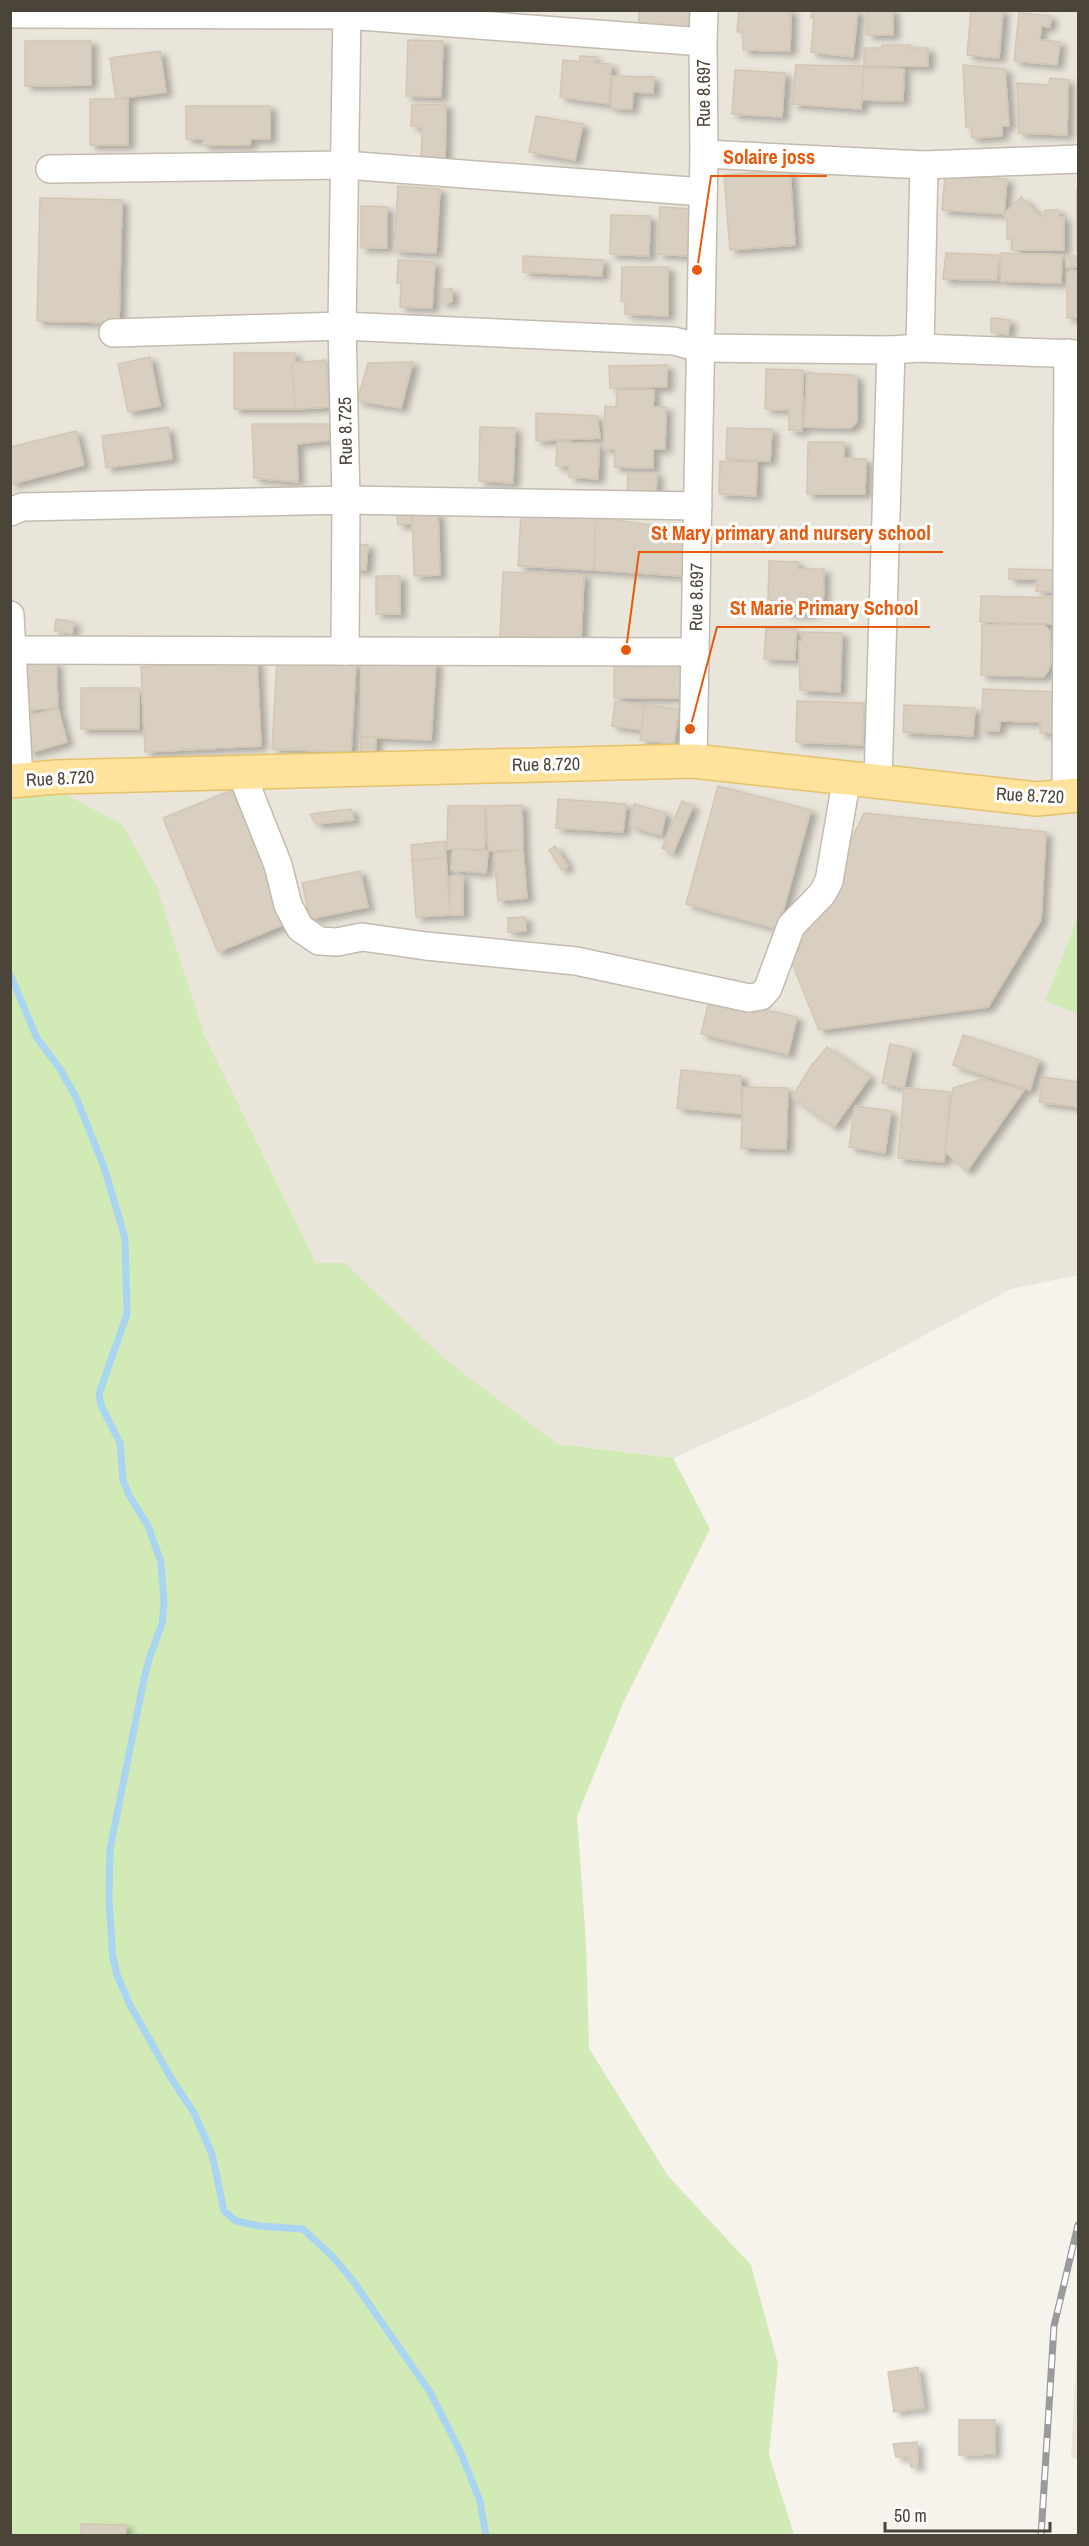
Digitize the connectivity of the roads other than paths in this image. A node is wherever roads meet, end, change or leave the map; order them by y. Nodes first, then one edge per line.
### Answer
1 (704, 10) edge
2 (347, 13) edge
3 (15, 14) dead end
4 (703, 42) junction
5 (704, 154) junction
6 (1078, 159) edge
7 (345, 165) junction
8 (924, 165) junction
9 (50, 169) dead end
10 (703, 192) junction
11 (342, 326) junction
12 (113, 333) dead end
13 (700, 348) junction
14 (920, 348) junction
15 (891, 350) junction
16 (1073, 353) edge
17 (346, 500) junction
18 (698, 507) junction
19 (10, 512) edge
20 (10, 615) edge
21 (12, 650) junction
22 (345, 651) junction
23 (694, 652) junction
24 (693, 761) junction
25 (241, 772) junction
26 (863, 778) junction
27 (15, 780) edge
28 (1072, 797) edge

1 - 4 street
2 - 3 street, Rue 8.697
2 - 4 street, Rue 8.697
2 - 7 street, Rue 8.725
4 - 5 street, Rue 8.697
5 - 8 street
5 - 10 street, Rue 8.697
6 - 8 street
7 - 9 street
7 - 10 street
7 - 11 street, Rue 8.725
8 - 14 street
10 - 13 street, Rue 8.697
11 - 12 street
11 - 13 street
11 - 17 street, Rue 8.725
13 - 15 street
13 - 18 street, Rue 8.697
14 - 15 street
14 - 16 street
15 - 26 street
16 - 28 street
17 - 18 street
17 - 19 street
17 - 22 street, Rue 8.725
18 - 23 street, Rue 8.697
20 - 21 street
21 - 22 street
21 - 27 street
22 - 23 street
23 - 24 street, Rue 8.697
24 - 25 main road, Rue 8.720
24 - 26 main road, Rue 8.720
25 - 26 street
25 - 27 main road, Rue 8.720
26 - 28 main road, Rue 8.720

